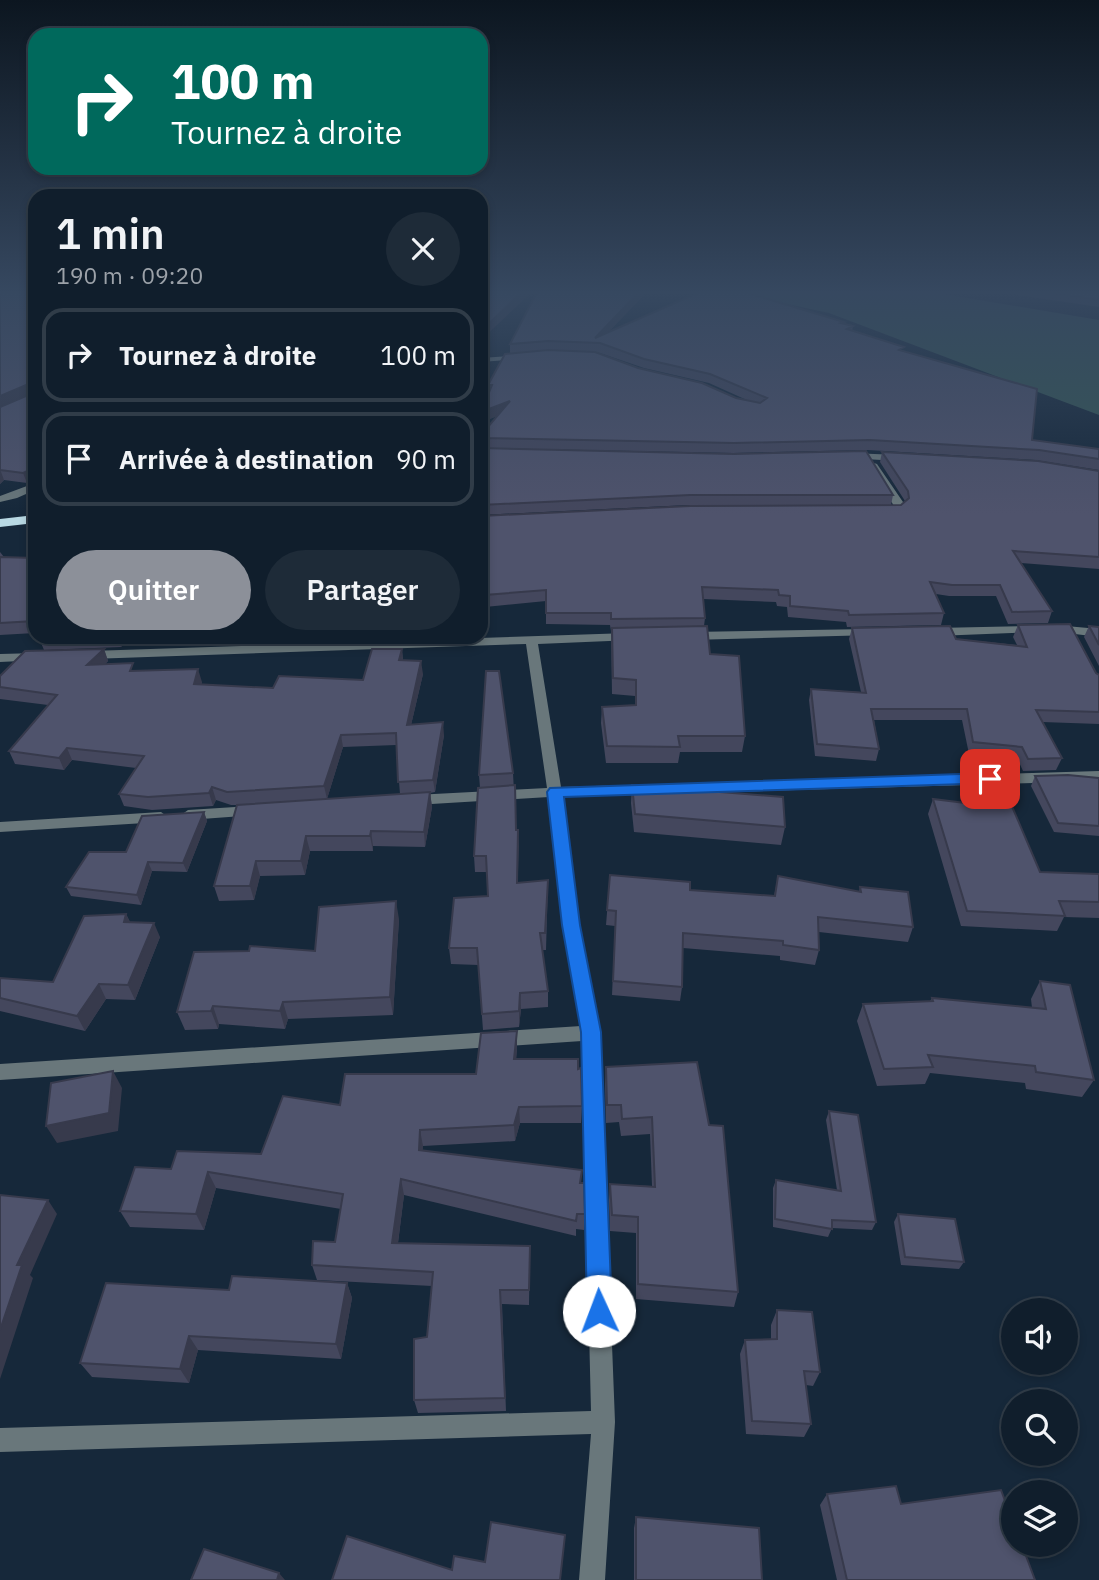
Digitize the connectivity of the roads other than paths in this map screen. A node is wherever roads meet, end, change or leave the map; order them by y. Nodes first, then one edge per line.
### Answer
1 (841, 456) edge
2 (868, 456) junction
3 (905, 458) edge
4 (28, 489) edge
5 (0, 499) edge
6 (870, 512) edge
7 (28, 520) edge
8 (0, 523) edge
9 (918, 632) edge
10 (877, 633) edge
11 (1099, 633) edge
12 (683, 636) edge
13 (642, 637) edge
14 (531, 639) junction
15 (488, 641) edge
16 (395, 644) edge
17 (56, 656) edge
18 (70, 656) edge
19 (0, 658) edge
20 (1099, 776) edge
21 (555, 792) junction
22 (402, 801) edge
23 (264, 810) edge
24 (0, 827) edge
25 (591, 1032) junction
26 (0, 1072) edge
27 (603, 1422) junction
28 (0, 1440) edge
29 (592, 1580) edge

1 - 2 street
2 - 3 street
2 - 6 street
4 - 5 street
7 - 8 highway
9 - 11 street
10 - 12 street
13 - 14 street
14 - 15 street
14 - 21 street
16 - 18 street
17 - 19 street
20 - 21 street
21 - 22 street
21 - 25 street
23 - 24 street
25 - 26 street
25 - 27 street
27 - 28 street
27 - 29 street

